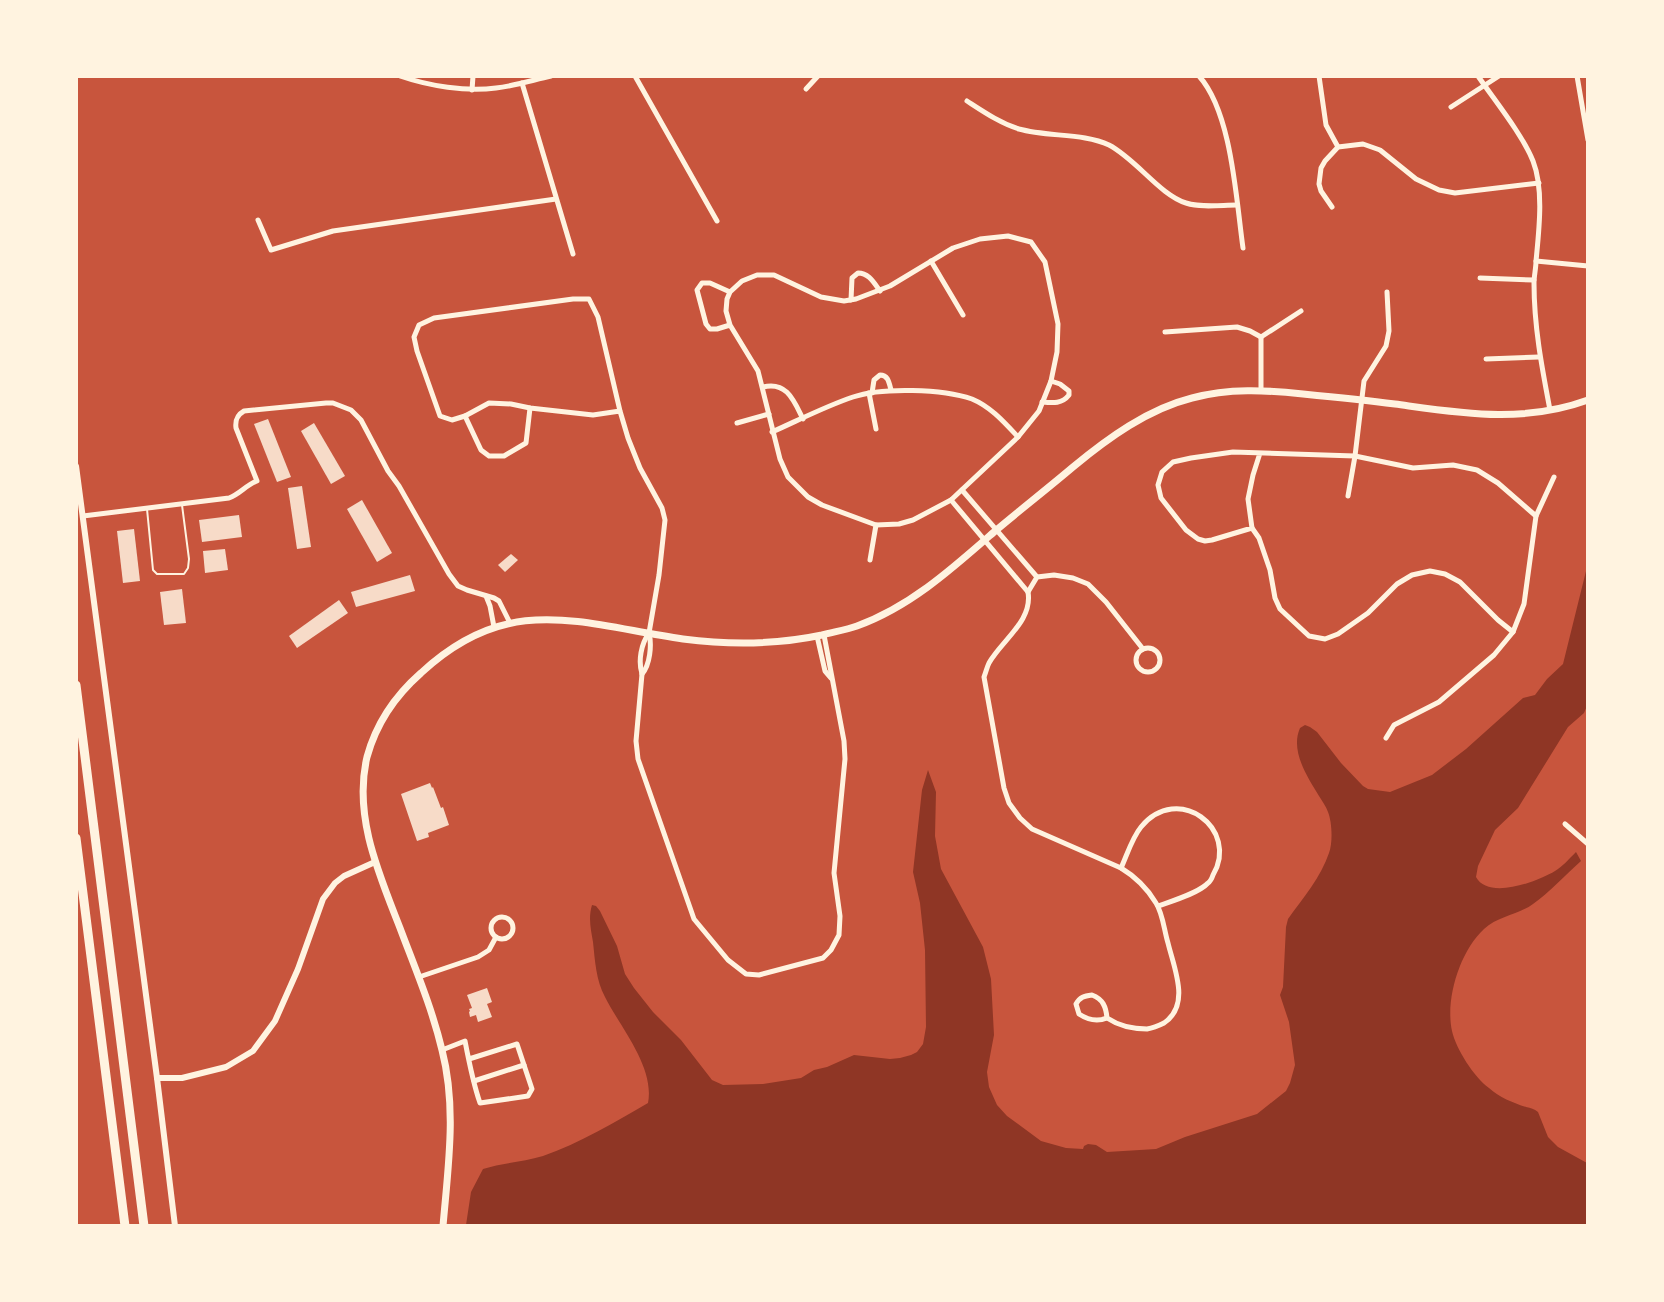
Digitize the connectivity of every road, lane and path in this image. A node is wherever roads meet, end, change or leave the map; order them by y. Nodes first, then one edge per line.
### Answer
1 (400, 76) edge
2 (473, 76) edge
3 (551, 76) edge
4 (635, 76) edge
5 (818, 76) edge
6 (1199, 76) edge
7 (1319, 76) edge
8 (1478, 76) edge
9 (1498, 76) edge
10 (1577, 76) edge
11 (522, 83) junction
12 (1484, 86) junction
13 (806, 89) dead end
14 (472, 90) junction
15 (967, 101) dead end
16 (1451, 107) dead end
17 (1587, 140) edge
18 (1338, 147) junction
19 (1539, 183) junction
20 (556, 199) junction
21 (1237, 205) junction
22 (1332, 207) dead end
23 (258, 220) dead end
24 (717, 221) dead end
25 (1243, 248) dead end
26 (573, 254) dead end
27 (931, 261) junction
28 (1536, 261) junction
29 (1587, 267) edge
30 (1480, 278) dead end
31 (1534, 280) junction
32 (880, 291) junction
33 (730, 292) junction
34 (1387, 292) dead end
35 (851, 300) junction
36 (1301, 311) dead end
37 (963, 315) dead end
38 (730, 325) junction
39 (1164, 332) dead end
40 (1261, 337) junction
41 (1539, 357) junction
42 (1486, 359) dead end
43 (1050, 381) junction
44 (763, 387) junction
45 (891, 390) junction
46 (1261, 390) junction
47 (870, 393) junction
48 (1362, 400) junction
49 (1587, 400) edge
50 (1042, 402) junction
51 (530, 408) junction
52 (1550, 410) junction
53 (620, 411) junction
54 (769, 414) junction
55 (465, 416) junction
56 (803, 419) junction
57 (737, 423) dead end
58 (876, 429) dead end
59 (772, 432) junction
60 (1018, 437) junction
61 (1260, 453) junction
62 (1356, 456) junction
63 (76, 466) edge
64 (1554, 477) dead end
65 (962, 490) junction
66 (1348, 496) dead end
67 (951, 500) junction
68 (182, 504) junction
69 (147, 508) junction
70 (83, 516) junction
71 (1536, 516) junction
72 (876, 525) junction
73 (1252, 528) junction
74 (997, 530) junction
75 (985, 540) junction
76 (870, 560) dead end
77 (1037, 578) junction
78 (1028, 592) junction
79 (486, 596) junction
80 (510, 623) junction
81 (494, 627) junction
82 (1513, 632) junction
83 (649, 633) junction
84 (820, 635) junction
85 (1143, 649) junction
86 (76, 685) edge
87 (1386, 738) dead end
88 (1565, 824) dead end
89 (76, 838) edge
90 (1587, 844) edge
91 (375, 861) junction
92 (1121, 868) junction
93 (1158, 906) junction
94 (496, 937) junction
95 (419, 977) junction
96 (1107, 1018) junction
97 (442, 1050) junction
98 (469, 1059) junction
99 (524, 1065) junction
100 (158, 1078) junction
101 (474, 1081) junction
102 (125, 1226) edge
103 (144, 1226) edge
104 (175, 1226) edge
105 (443, 1226) edge

1 - 14 street
2 - 14 street
3 - 11 street
4 - 24 street
5 - 13 street
6 - 21 street
7 - 18 street
8 - 12 street
9 - 12 street
10 - 17 street
11 - 14 street
11 - 20 street
12 - 16 street
12 - 19 street
15 - 21 street
18 - 19 street
18 - 22 street
19 - 28 street
20 - 23 street
20 - 26 street
21 - 25 street
27 - 32 street
27 - 37 street
27 - 43 street
28 - 29 street
28 - 31 street
30 - 31 street
31 - 41 street
32 - 35 street
32 - 35 street
33 - 35 street
33 - 38 street
33 - 38 street
34 - 48 street
36 - 40 street
38 - 44 street
39 - 40 street
40 - 46 street
41 - 42 street
41 - 52 street
43 - 50 street
43 - 50 street
44 - 54 street
44 - 56 street
45 - 47 street
45 - 47 street
45 - 60 street
46 - 48 main road
46 - 74 main road
47 - 56 street
47 - 58 street
48 - 52 main road
48 - 62 street
49 - 52 main road
50 - 60 street
51 - 53 street
51 - 55 street
51 - 55 street
53 - 55 street
53 - 83 street
54 - 57 street
54 - 59 street
56 - 59 street
59 - 72 street
60 - 65 street
61 - 62 street
61 - 73 street
61 - 73 street
62 - 66 street
62 - 71 street
63 - 70 street
64 - 71 street
65 - 67 street
65 - 74 street
67 - 72 street
67 - 75 street
68 - 69 street
68 - 69 lane
68 - 79 street
69 - 70 street
70 - 100 street
71 - 82 street
72 - 76 street
73 - 82 street
74 - 75 main road
74 - 77 street
75 - 78 street
75 - 84 main road
77 - 78 street
77 - 85 street
78 - 92 street
79 - 80 street
79 - 81 street
80 - 81 main road
80 - 83 main road
81 - 91 main road
82 - 87 street
83 - 84 main road
83 - 84 street
85 - 85 street
86 - 103 highway
88 - 90 street
89 - 102 highway
91 - 95 main road
91 - 100 street
92 - 93 street
92 - 93 street
93 - 96 street
94 - 94 street
94 - 95 street
95 - 97 main road
96 - 96 street
97 - 98 street
97 - 105 main road
98 - 99 street
98 - 101 street
99 - 101 street
99 - 101 street
100 - 104 street

